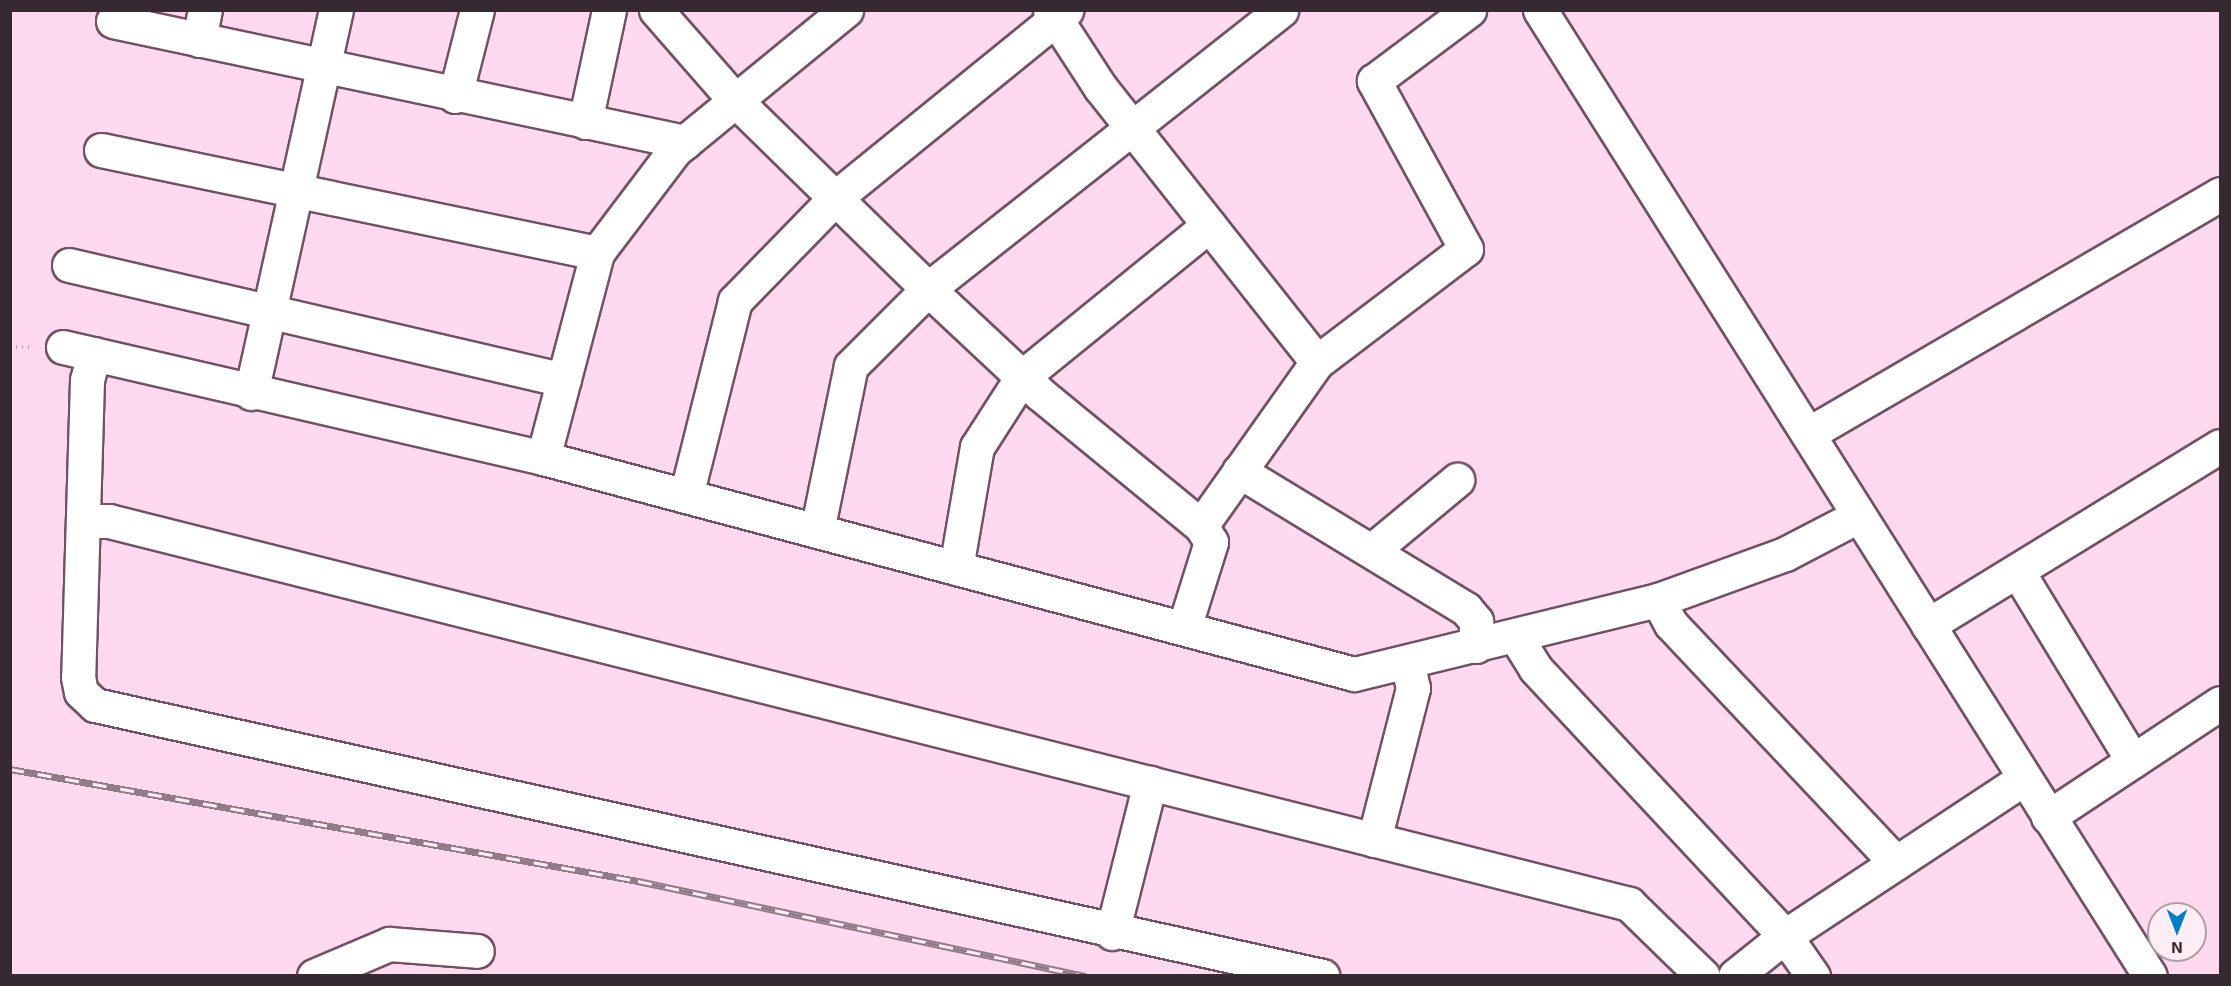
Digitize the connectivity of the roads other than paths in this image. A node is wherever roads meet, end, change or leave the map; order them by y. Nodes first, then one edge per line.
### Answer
1 (336, 10) edge
2 (477, 10) edge
3 (609, 10) edge
4 (846, 10) edge
5 (1281, 10) edge
6 (1469, 10) edge
7 (1540, 10) edge
8 (659, 12) edge
9 (1057, 13) edge
10 (113, 21) dead end
11 (202, 25) edge
12 (325, 68) junction
13 (455, 96) junction
14 (734, 99) junction
15 (585, 122) junction
16 (1130, 126) junction
17 (685, 142) junction
18 (101, 150) dead end
19 (298, 194) junction
20 (2220, 194) edge
21 (836, 198) junction
22 (1209, 225) junction
23 (597, 253) junction
24 (69, 265) dead end
25 (928, 289) junction
26 (272, 315) junction
27 (1317, 362) junction
28 (1022, 377) junction
29 (564, 380) junction
30 (251, 393) junction
31 (1808, 434) junction
32 (2220, 446) edge
33 (543, 458) junction
34 (1239, 471) junction
35 (1457, 480) dead end
36 (686, 496) junction
37 (1858, 516) junction
38 (82, 521) junction
39 (1201, 526) junction
40 (817, 531) junction
41 (1375, 548) junction
42 (956, 567) junction
43 (2018, 572) junction
44 (1658, 600) junction
45 (1928, 625) junction
46 (1184, 628) junction
47 (1516, 637) junction
48 (1476, 646) junction
49 (1407, 662) junction
50 (2220, 703) edge
51 (2133, 761) junction
52 (2023, 779) junction
53 (1150, 783) junction
54 (2048, 817) junction
55 (1374, 840) junction
56 (1896, 863) junction
57 (1112, 933) junction
58 (1785, 936) junction
59 (477, 951) dead end
60 (352, 967) edge
61 (314, 975) edge
62 (1322, 975) edge
63 (1703, 975) edge
64 (1735, 975) edge
65 (1813, 975) edge
66 (2150, 975) edge

1 - 12 street
2 - 13 street
3 - 15 street
4 - 14 street
5 - 16 street
6 - 27 street
7 - 31 street
8 - 14 street
9 - 16 street
9 - 21 street
10 - 11 street
11 - 12 street
12 - 13 street
12 - 19 street
13 - 15 street
14 - 17 street
14 - 21 street
15 - 17 street
16 - 22 street
16 - 25 street
17 - 23 street
18 - 19 street
19 - 23 street
19 - 26 street
20 - 31 street
21 - 25 street
21 - 36 street
22 - 27 street
22 - 28 street
23 - 29 street
24 - 26 street
25 - 28 street
25 - 40 street
26 - 29 street
26 - 30 street
27 - 34 street
28 - 39 street
28 - 42 street
29 - 33 street
30 - 33 street
30 - 38 street
31 - 37 street
32 - 43 street
33 - 36 street
34 - 39 street
34 - 41 street
35 - 41 street
36 - 40 street
37 - 44 street
37 - 45 street
38 - 53 street
38 - 57 street
39 - 46 street
40 - 42 street
41 - 48 street
42 - 46 street
43 - 45 street
43 - 51 street
44 - 47 street
44 - 56 street
45 - 52 street
46 - 49 street
47 - 48 street
47 - 58 street
48 - 49 street
49 - 55 street
50 - 51 street
51 - 54 street
52 - 54 street
52 - 56 street
53 - 55 street
53 - 57 street
54 - 66 street
55 - 63 street
56 - 58 street
57 - 62 street
58 - 64 street
58 - 65 street
59 - 60 street
60 - 61 street

